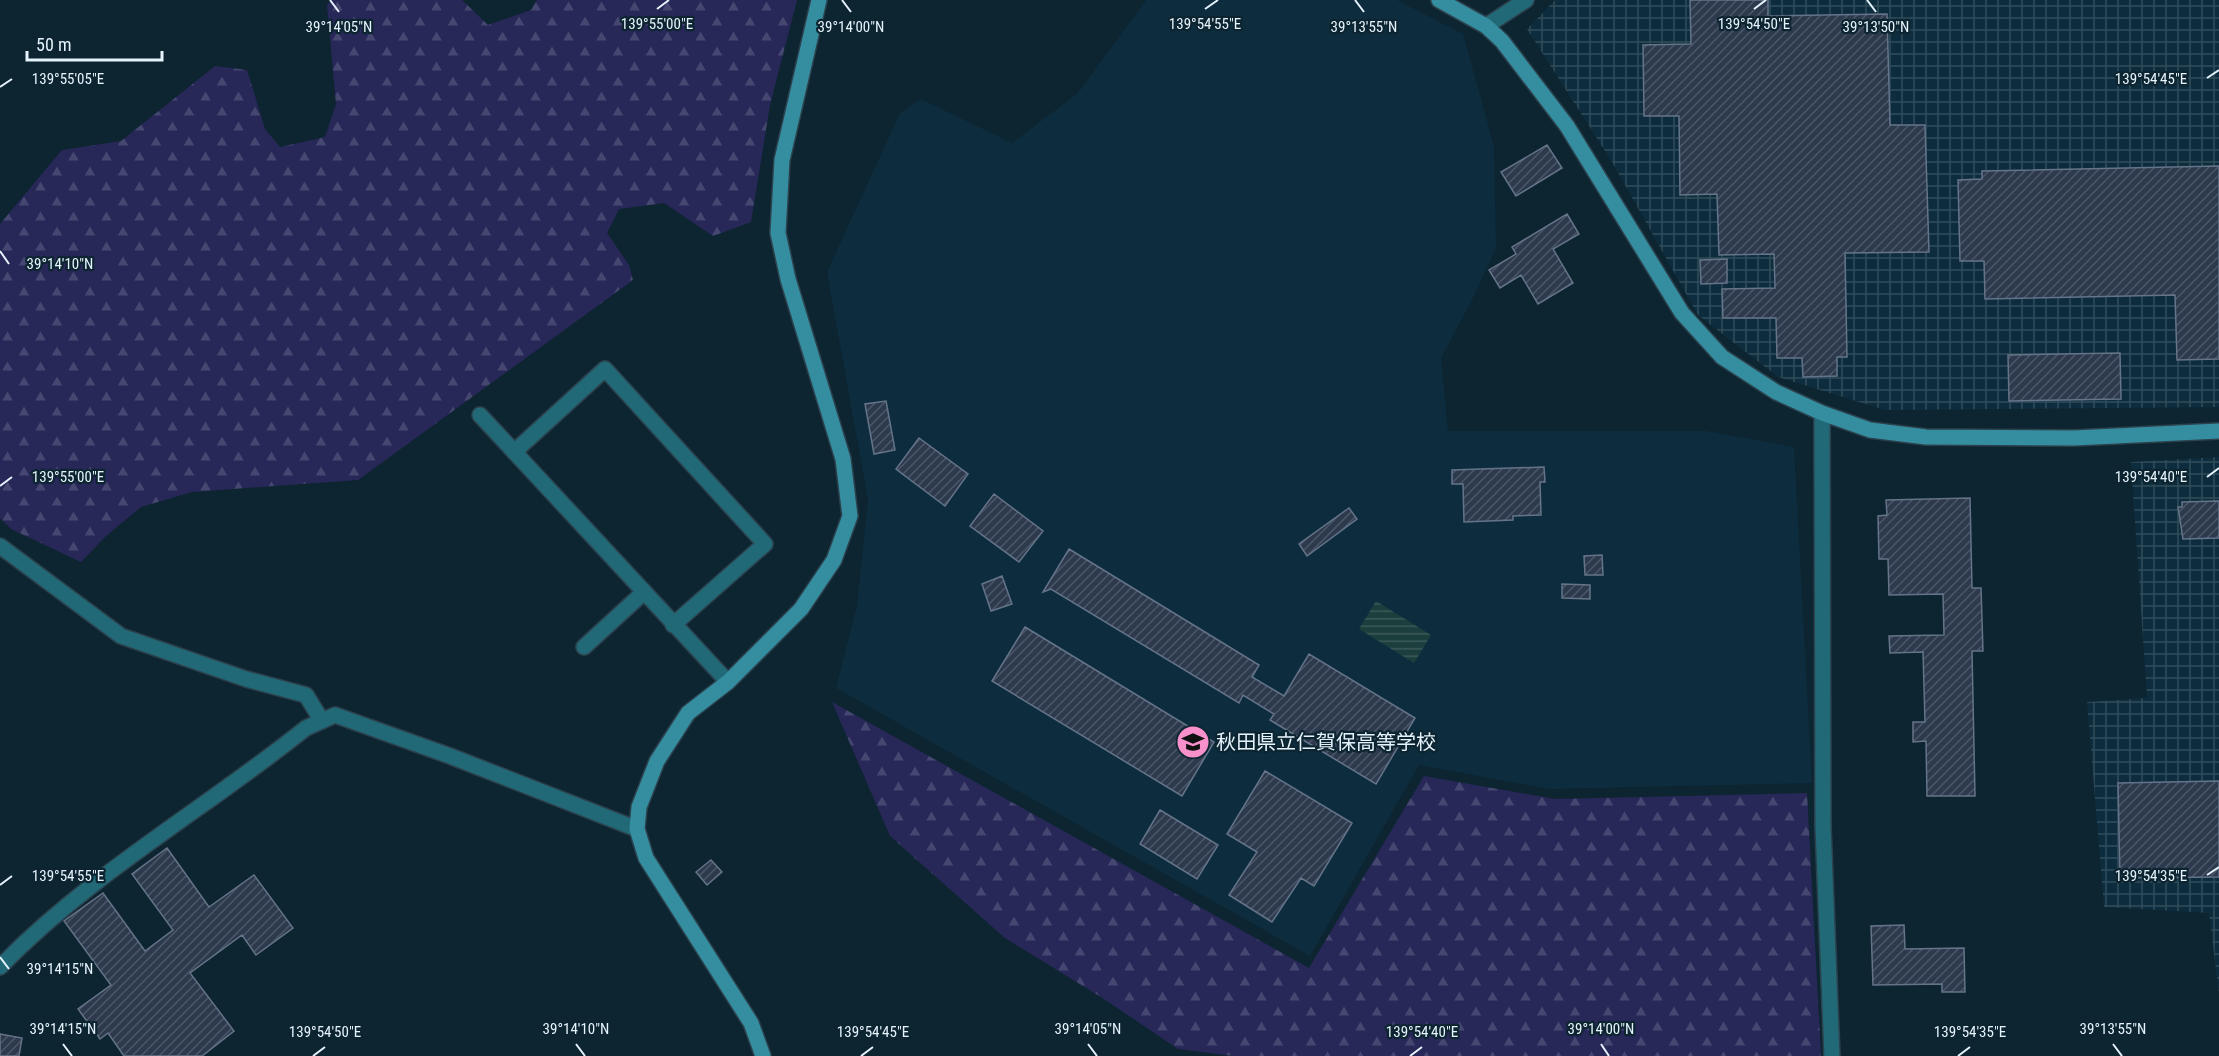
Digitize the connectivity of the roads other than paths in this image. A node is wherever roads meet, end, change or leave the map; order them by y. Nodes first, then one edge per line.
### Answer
1 (819, 0) edge
2 (1439, 0) edge
3 (1526, 0) edge
4 (1486, 26) junction
5 (1822, 413) junction
6 (480, 416) dead end
7 (2219, 431) edge
8 (514, 452) junction
9 (0, 546) edge
10 (643, 593) junction
11 (673, 625) junction
12 (584, 647) dead end
13 (728, 682) junction
14 (322, 721) junction
15 (637, 829) junction
16 (0, 967) edge
17 (763, 1056) edge
18 (1832, 1056) edge

1 - 13 street
2 - 4 street
3 - 4 street
4 - 5 street
5 - 7 street
5 - 18 street
6 - 8 street
8 - 10 street
8 - 11 street
9 - 14 street
10 - 11 street
10 - 12 street
11 - 13 street
13 - 15 street
14 - 15 street
14 - 16 street
15 - 17 street

